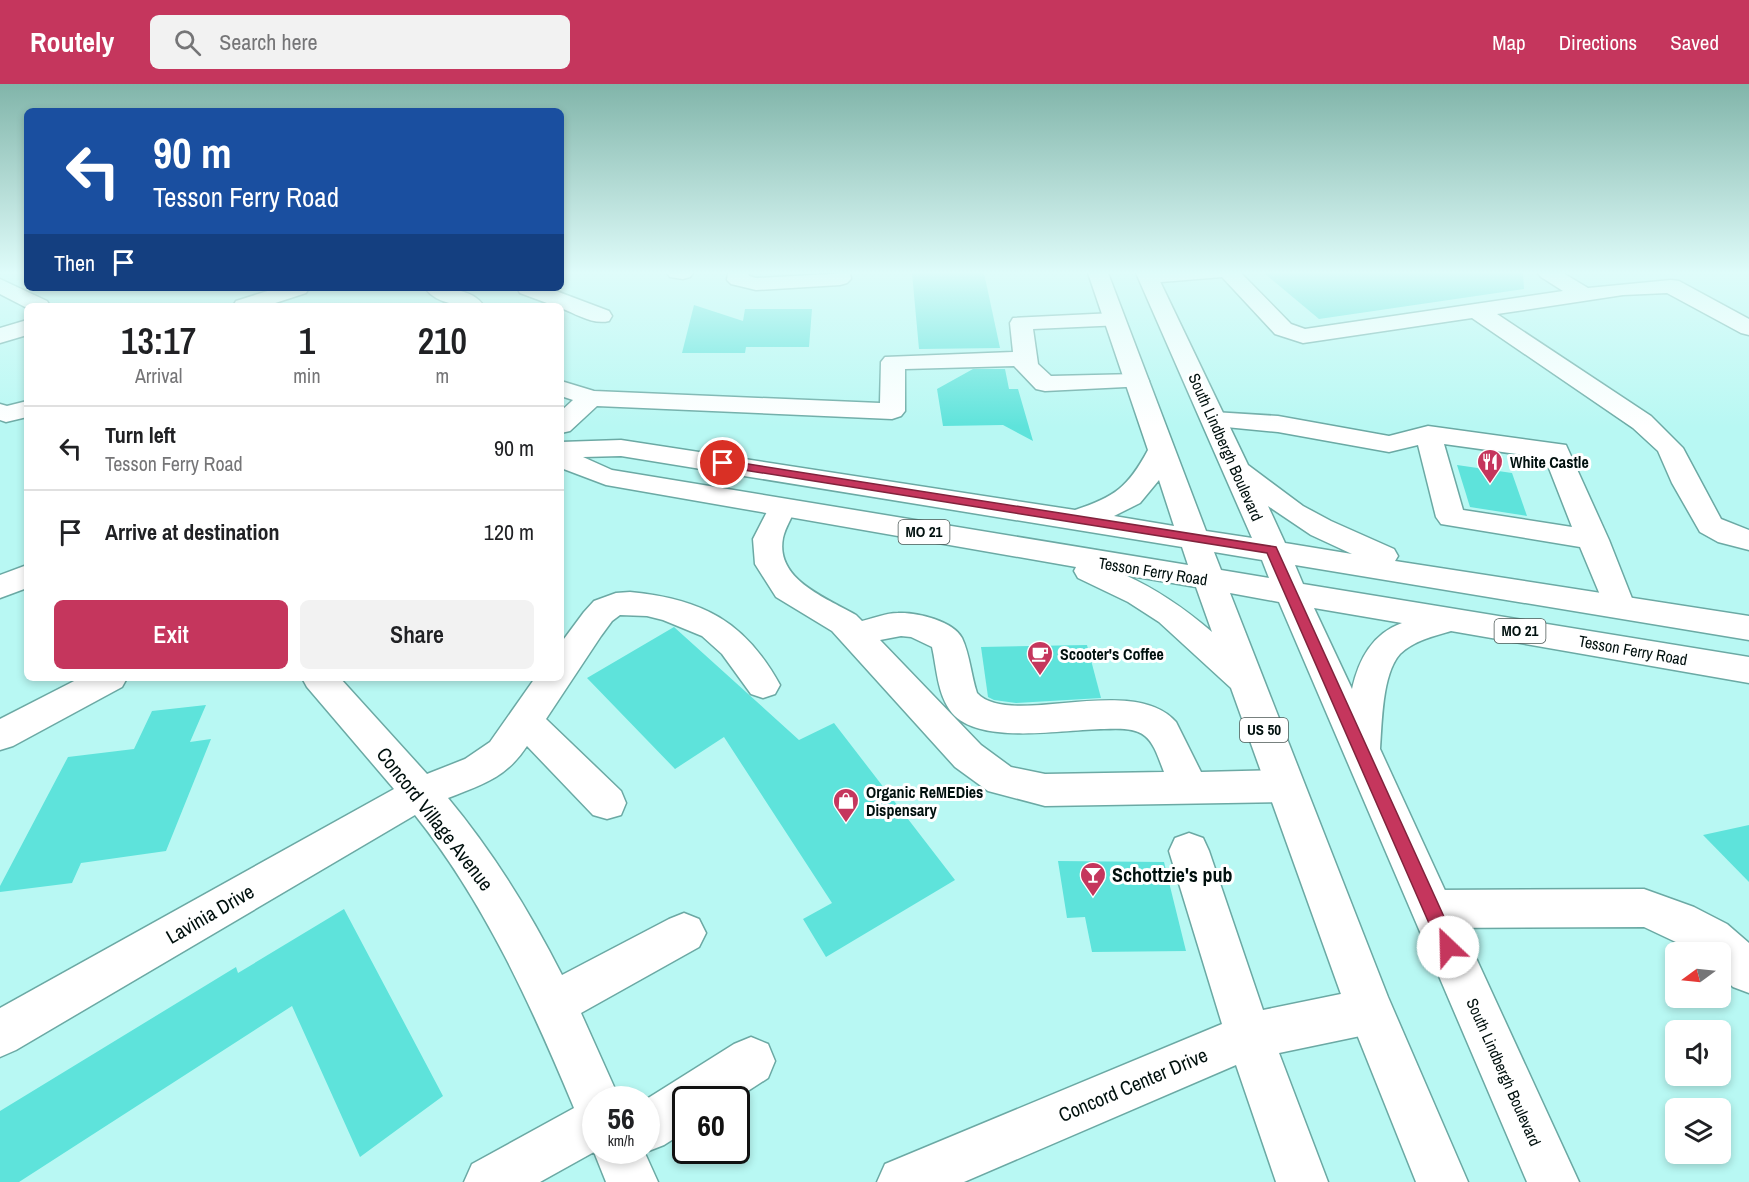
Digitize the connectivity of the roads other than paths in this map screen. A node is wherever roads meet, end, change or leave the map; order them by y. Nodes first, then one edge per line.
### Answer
1 (1021, 324) edge
2 (1116, 324) edge
3 (1170, 324) edge
4 (1278, 324) edge
5 (1385, 324) edge
6 (1497, 324) edge
7 (24, 328) edge
8 (0, 336) edge
9 (1025, 359) junction
10 (1137, 381) junction
11 (564, 389) edge
12 (591, 398) junction
13 (24, 410) edge
14 (0, 412) edge
15 (1214, 420) junction
16 (564, 422) edge
17 (1428, 434) junction
18 (1162, 449) junction
19 (564, 450) edge
20 (564, 459) edge
21 (1236, 468) junction
22 (782, 508) junction
23 (1078, 519) junction
24 (1195, 538) junction
25 (1594, 540) junction
26 (1749, 540) edge
27 (1272, 550) junction
28 (1052, 554) junction
29 (1421, 574) junction
30 (24, 577) edge
31 (1210, 580) junction
32 (0, 586) edge
33 (1290, 593) junction
34 (1619, 606) junction
35 (1452, 619) junction
36 (1749, 628) edge
37 (856, 636) junction
38 (564, 665) edge
39 (1749, 670) edge
40 (104, 681) edge
41 (325, 681) edge
42 (552, 681) edge
43 (1247, 683) junction
44 (763, 685) dead end
45 (525, 721) junction
46 (0, 736) edge
47 (1361, 752) junction
48 (1285, 786) junction
49 (1188, 788) junction
50 (420, 794) junction
51 (607, 804) dead end
52 (1189, 851) dead end
53 (1432, 909) junction
54 (684, 933) dead end
55 (1749, 972) edge
56 (553, 1004) junction
57 (1370, 1011) junction
58 (0, 1034) edge
59 (1249, 1036) junction
60 (751, 1061) dead end
61 (589, 1086) edge
62 (712, 1086) edge
63 (582, 1131) edge
64 (624, 1164) edge
65 (490, 1182) edge
66 (632, 1182) edge
67 (903, 1182) edge
68 (1302, 1182) edge
69 (1442, 1182) edge
70 (1553, 1182) edge

1 - 9 main road
2 - 10 main road, US 50
3 - 15 main road, South Lindbergh Boulevard
4 - 5 main road
6 - 26 main road
7 - 8 main road
9 - 10 main road
9 - 12 main road
10 - 18 main road, US 50
11 - 12 main road
12 - 16 main road
13 - 14 main road
15 - 17 main road
15 - 21 main road, South Lindbergh Boulevard
17 - 25 main road
17 - 25 main road
18 - 23 main road
18 - 24 main road, US 50
19 - 23 main road, MO 21
20 - 22 main road, Tesson Ferry Road / MO 21
21 - 27 main road, South Lindbergh Boulevard
21 - 29 main road
22 - 28 main road, Tesson Ferry Road / MO 21
22 - 37 main road
23 - 24 main road, MO 21
24 - 27 main road, MO 21
24 - 31 main road, US 50
25 - 34 main road
27 - 29 main road, MO 21
27 - 33 main road, South Lindbergh Boulevard
28 - 31 main road, Tesson Ferry Road / MO 21
28 - 43 main road
29 - 34 main road, MO 21
30 - 32 main road
31 - 33 main road, Tesson Ferry Road / MO 21
31 - 43 main road, US 50
33 - 35 main road, Tesson Ferry Road / MO 21
33 - 47 main road, South Lindbergh Boulevard
34 - 36 main road, MO 21
35 - 39 main road, Tesson Ferry Road / MO 21
35 - 47 main road
37 - 49 main road
37 - 49 main road
38 - 44 main road
40 - 46 main road
41 - 50 main road, Concord Village Avenue
42 - 45 main road, Lavinia Drive
43 - 48 main road, US 50
45 - 50 main road, Lavinia Drive
45 - 51 main road
47 - 53 main road, South Lindbergh Boulevard
48 - 49 main road
48 - 57 main road, US 50
50 - 56 main road, Concord Village Avenue
50 - 58 main road, Lavinia Drive
52 - 59 main road
53 - 55 main road
53 - 70 main road, South Lindbergh Boulevard
54 - 56 main road
56 - 61 main road, Concord Village Avenue
57 - 59 main road, Concord Center Drive
57 - 69 main road, US 50
59 - 67 main road, Concord Center Drive
59 - 68 main road
60 - 62 main road
63 - 65 main road
64 - 66 main road

